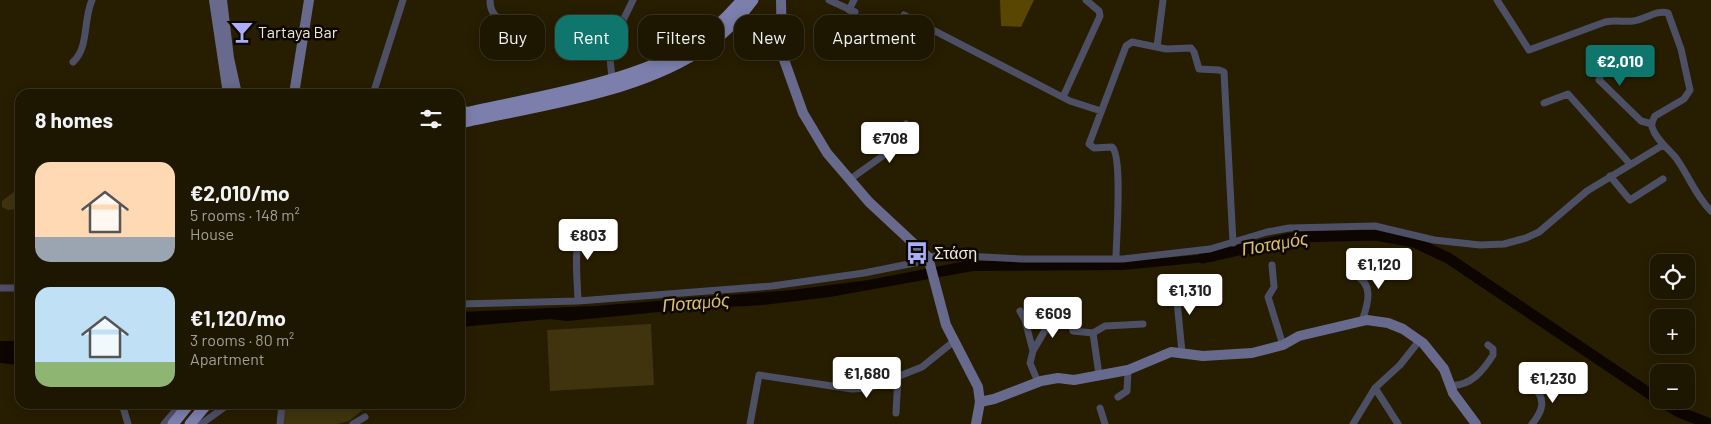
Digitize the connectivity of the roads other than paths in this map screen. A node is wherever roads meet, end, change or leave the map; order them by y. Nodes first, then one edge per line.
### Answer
1 (92, 0) edge
2 (214, 0) edge
3 (222, 0) edge
4 (309, 0) edge
5 (403, 0) edge
6 (490, 0) edge
7 (632, 0) edge
8 (742, 0) edge
9 (753, 0) edge
10 (781, 0) edge
11 (829, 0) edge
12 (854, 0) edge
13 (1086, 0) edge
14 (1163, 0) edge
15 (1497, 0) edge
16 (496, 15) edge
17 (934, 30) edge
18 (1157, 46) junction
19 (1635, 57) dead end
20 (73, 62) dead end
21 (612, 78) junction
22 (227, 89) edge
23 (236, 89) edge
24 (295, 89) edge
25 (375, 89) edge
26 (1063, 97) junction
27 (1544, 103) dead end
28 (465, 110) edge
29 (1101, 111) junction
30 (465, 122) edge
31 (906, 124) dead end
32 (1652, 124) junction
33 (1663, 145) junction
34 (1630, 164) junction
35 (1610, 176) junction
36 (849, 180) junction
37 (1662, 180) dead end
38 (1711, 211) edge
39 (612, 231) dead end
40 (1233, 243) junction
41 (1116, 259) junction
42 (930, 261) junction
43 (1272, 265) dead end
44 (1353, 274) dead end
45 (1175, 282) dead end
46 (0, 288) edge
47 (15, 288) edge
48 (578, 301) junction
49 (465, 304) edge
50 (1020, 310) dead end
51 (1362, 321) junction
52 (1143, 324) dead end
53 (1092, 333) junction
54 (1419, 341) junction
55 (953, 342) junction
56 (1283, 345) junction
57 (1488, 345) dead end
58 (1033, 351) junction
59 (1182, 352) junction
60 (1128, 370) junction
61 (1099, 375) junction
62 (898, 376) junction
63 (1038, 382) junction
64 (1450, 385) junction
65 (1532, 386) dead end
66 (1375, 388) junction
67 (1118, 397) dead end
68 (980, 402) junction
69 (1100, 408) dead end
70 (124, 409) edge
71 (179, 409) edge
72 (185, 409) edge
73 (202, 409) edge
74 (222, 409) edge
75 (282, 409) edge
76 (896, 414) dead end
77 (365, 417) dead end
78 (172, 423) edge
79 (128, 424) edge
80 (190, 424) edge
81 (201, 424) edge
82 (280, 424) edge
83 (353, 424) edge
84 (750, 424) edge
85 (976, 424) edge
86 (1105, 424) edge
87 (1353, 424) edge
88 (1398, 424) edge
89 (1476, 424) edge
90 (1532, 424) edge

1 - 20 street
2 - 22 main road
3 - 23 main road
4 - 24 main road
5 - 25 street
6 - 16 street
7 - 21 street
8 - 21 main road
9 - 30 main road
10 - 36 main road
11 - 12 street
13 - 26 street
14 - 18 street
15 - 32 street
17 - 26 street
18 - 29 street
18 - 40 street
19 - 32 street
21 - 28 main road
26 - 29 street
27 - 34 street
29 - 41 street
31 - 36 street
32 - 33 street
33 - 34 street
33 - 38 street
34 - 35 street
35 - 37 street
35 - 40 street
36 - 42 main road
39 - 48 street
40 - 41 street
41 - 42 street
42 - 48 street
42 - 55 main road
43 - 56 street
44 - 51 street
45 - 59 street
46 - 47 street
48 - 49 street
50 - 58 street
51 - 54 main road
51 - 56 main road
52 - 53 street
53 - 58 street
53 - 61 street
54 - 64 main road
54 - 66 street
55 - 62 street
55 - 68 main road
56 - 59 main road
57 - 64 street
58 - 63 street
59 - 60 main road
60 - 61 main road
60 - 67 street
61 - 63 main road
62 - 76 street
62 - 84 street
63 - 68 main road
64 - 89 main road
65 - 90 street
66 - 87 street
66 - 88 street
68 - 85 main road
69 - 86 street
70 - 79 street
71 - 78 street
72 - 78 main road
73 - 80 main road
74 - 81 street
75 - 82 street
77 - 83 street

